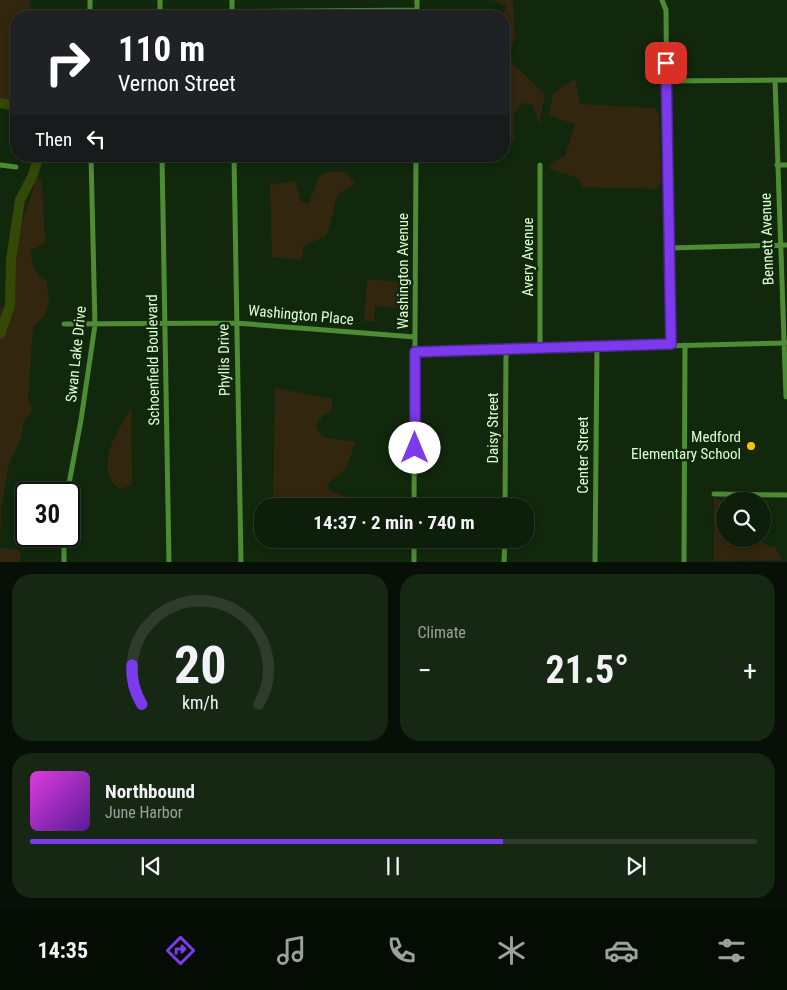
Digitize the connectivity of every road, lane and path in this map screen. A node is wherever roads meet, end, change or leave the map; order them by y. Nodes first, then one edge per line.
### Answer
1 (662, 0) edge
2 (666, 0) edge
3 (666, 10) junction
4 (775, 80) junction
5 (787, 80) edge
6 (666, 81) junction
7 (91, 162) edge
8 (162, 162) edge
9 (234, 162) edge
10 (416, 162) edge
11 (0, 165) edge
12 (540, 165) dead end
13 (777, 165) junction
14 (787, 165) edge
15 (16, 167) dead end
16 (779, 245) junction
17 (787, 245) edge
18 (668, 248) junction
19 (236, 322) junction
20 (164, 323) junction
21 (64, 324) dead end
22 (95, 325) junction
23 (415, 337) junction
24 (785, 343) edge
25 (671, 344) junction
26 (685, 345) junction
27 (597, 347) junction
28 (540, 349) junction
29 (506, 350) junction
30 (415, 352) junction
31 (786, 397) edge
32 (69, 482) edge
33 (714, 494) dead end
34 (787, 495) edge
35 (414, 498) edge
36 (505, 498) edge
37 (64, 547) edge
38 (414, 548) edge
39 (505, 548) edge
40 (64, 562) edge
41 (169, 562) edge
42 (241, 562) edge
43 (414, 562) edge
44 (504, 562) edge
45 (595, 562) edge
46 (684, 562) edge

1 - 3 street
2 - 3 street
3 - 6 street
4 - 5 street
4 - 6 street
4 - 13 street, Bennett Avenue
6 - 18 street
7 - 22 street, Swan Lake Drive
8 - 20 street, Schoenfield Boulevard
9 - 19 street, Phyllis Drive
10 - 23 street, Washington Avenue
11 - 15 street
12 - 28 street, Avery Avenue
13 - 14 street
13 - 16 street, Bennett Avenue
16 - 17 street
16 - 18 street
16 - 24 street, Bennett Avenue
18 - 25 street
19 - 20 street, Washington Place
19 - 23 street, Washington Place
19 - 42 street, Phyllis Drive
20 - 22 street, Washington Place
20 - 41 street, Schoenfield Boulevard
21 - 22 street, Washington Place
22 - 32 street, Swan Lake Drive
23 - 30 street, Washington Avenue
24 - 26 street
24 - 31 street, Bennett Avenue
25 - 26 street
25 - 27 street
26 - 46 street
27 - 28 street
27 - 45 street, Center Street
28 - 29 street
29 - 30 street
29 - 36 street, Daisy Street
30 - 35 street, Washington Avenue
33 - 34 street
37 - 40 street
38 - 43 street
39 - 44 street

